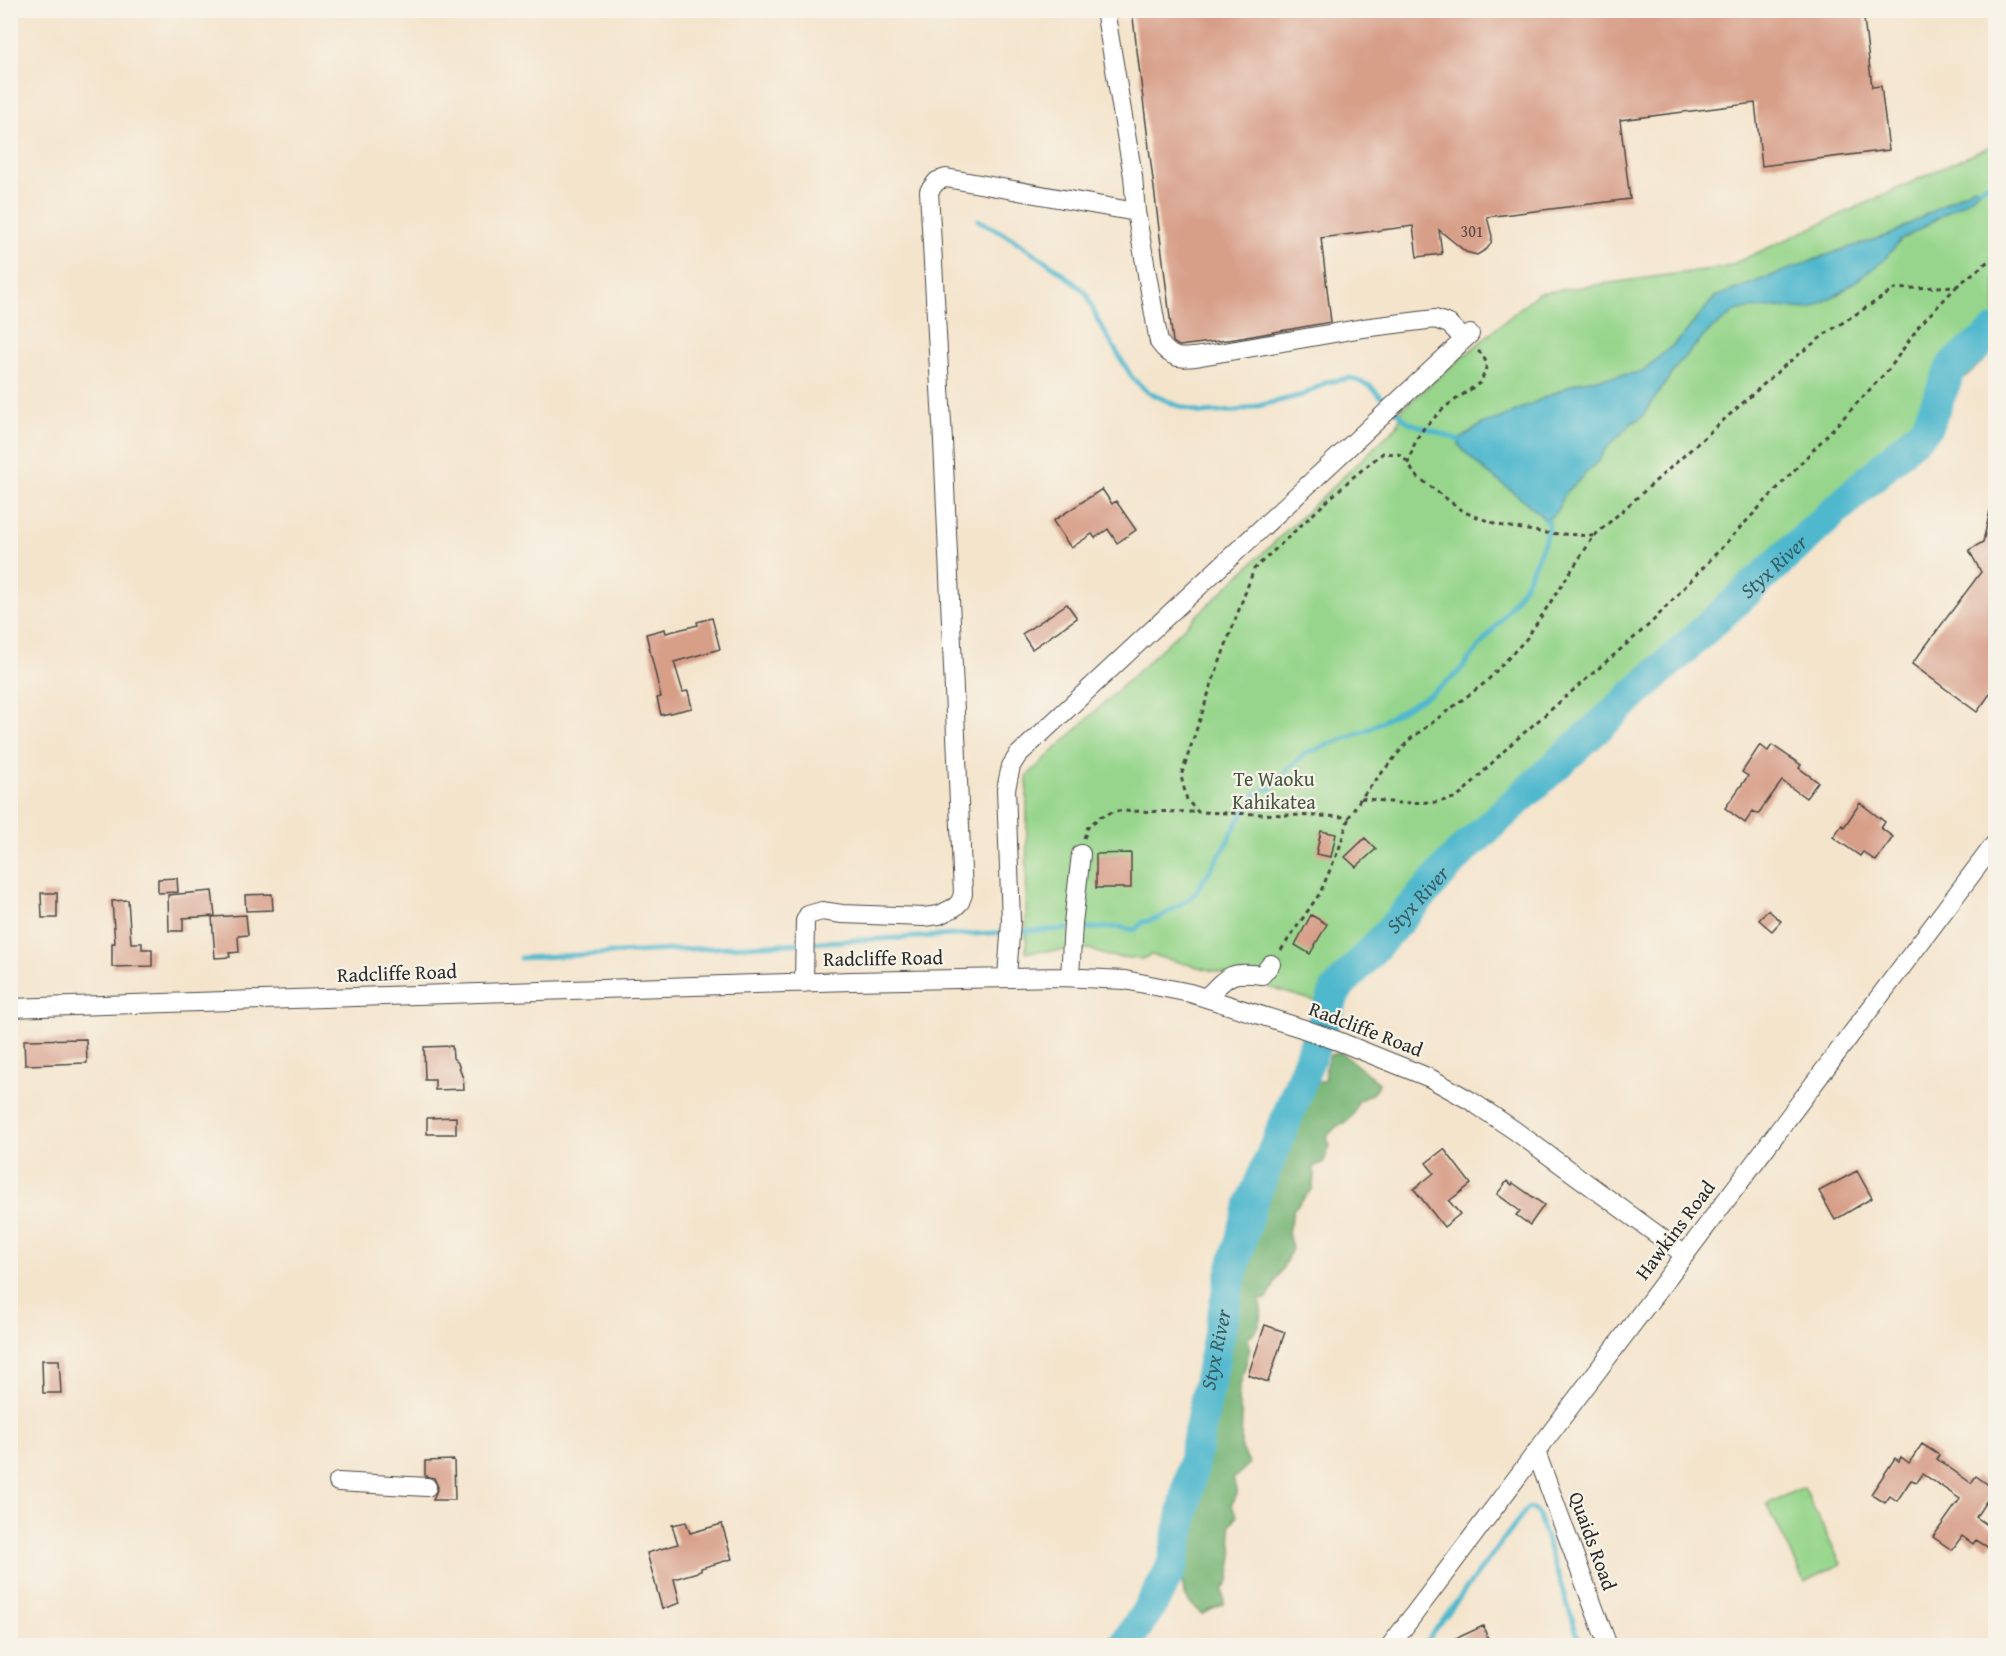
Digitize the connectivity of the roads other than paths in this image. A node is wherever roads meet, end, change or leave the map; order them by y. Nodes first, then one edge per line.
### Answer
1 (1105, 10) edge
2 (1136, 212) junction
3 (1995, 842) edge
4 (1081, 854) road end
5 (1271, 964) road end
6 (1070, 977) junction
7 (1007, 978) junction
8 (804, 983) junction
9 (1206, 998) junction
10 (10, 1008) edge
11 (1684, 1255) junction
12 (1536, 1452) junction
13 (338, 1482) dead end
14 (427, 1487) dead end
15 (1390, 1646) edge
16 (1608, 1646) edge

1 - 2 street
2 - 7 street
2 - 8 street
3 - 11 street, Hawkins Road
4 - 6 street
5 - 9 street
6 - 7 street, Radcliffe Road
6 - 9 street, Radcliffe Road
7 - 8 street, Radcliffe Road
8 - 10 street, Radcliffe Road
9 - 11 street, Radcliffe Road
11 - 12 street, Hawkins Road
12 - 15 street, Hawkins Road
12 - 16 street, Quaids Road
13 - 14 street

